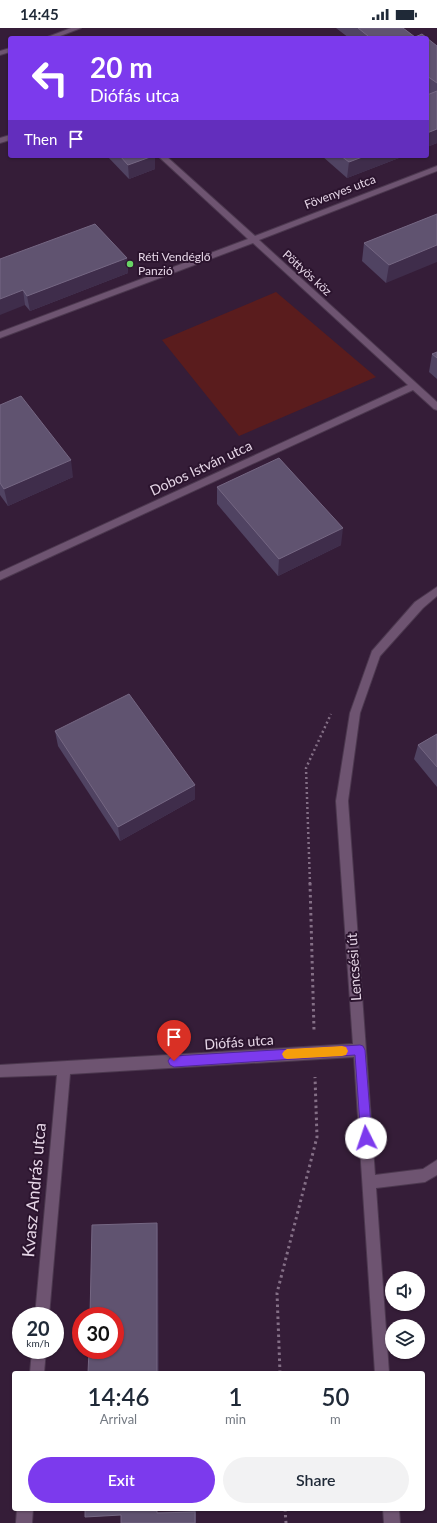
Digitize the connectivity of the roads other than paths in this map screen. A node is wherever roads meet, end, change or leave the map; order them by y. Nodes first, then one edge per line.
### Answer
1 (78, 28) edge
2 (54, 36) edge
3 (164, 158) edge
4 (437, 168) edge
5 (253, 240) junction
6 (0, 335) edge
7 (414, 386) junction
8 (437, 406) edge
9 (0, 576) edge
10 (437, 591) edge
11 (360, 1050) junction
12 (64, 1068) junction
13 (0, 1071) edge
14 (437, 1167) edge
15 (369, 1182) junction
16 (43, 1307) edge
17 (38, 1359) edge
18 (37, 1371) edge
19 (382, 1371) edge
20 (25, 1511) edge
21 (391, 1511) edge
22 (24, 1523) edge
23 (392, 1523) edge

1 - 2 street
3 - 5 street, Pöttyös köz
4 - 5 street, Fövenyes utca
5 - 6 street, Fövenyes utca
5 - 7 street, Pöttyös köz
7 - 8 street, Pöttyös köz
7 - 9 street, Dobos István utca
10 - 11 street, Lencsési út
11 - 12 street, Diófás utca
11 - 15 street, Lencsési út
12 - 13 street, Diófás utca
12 - 16 street, Kvasz András utca
14 - 15 street
15 - 19 street, Lencsési út
17 - 18 street
20 - 22 street
21 - 23 street

